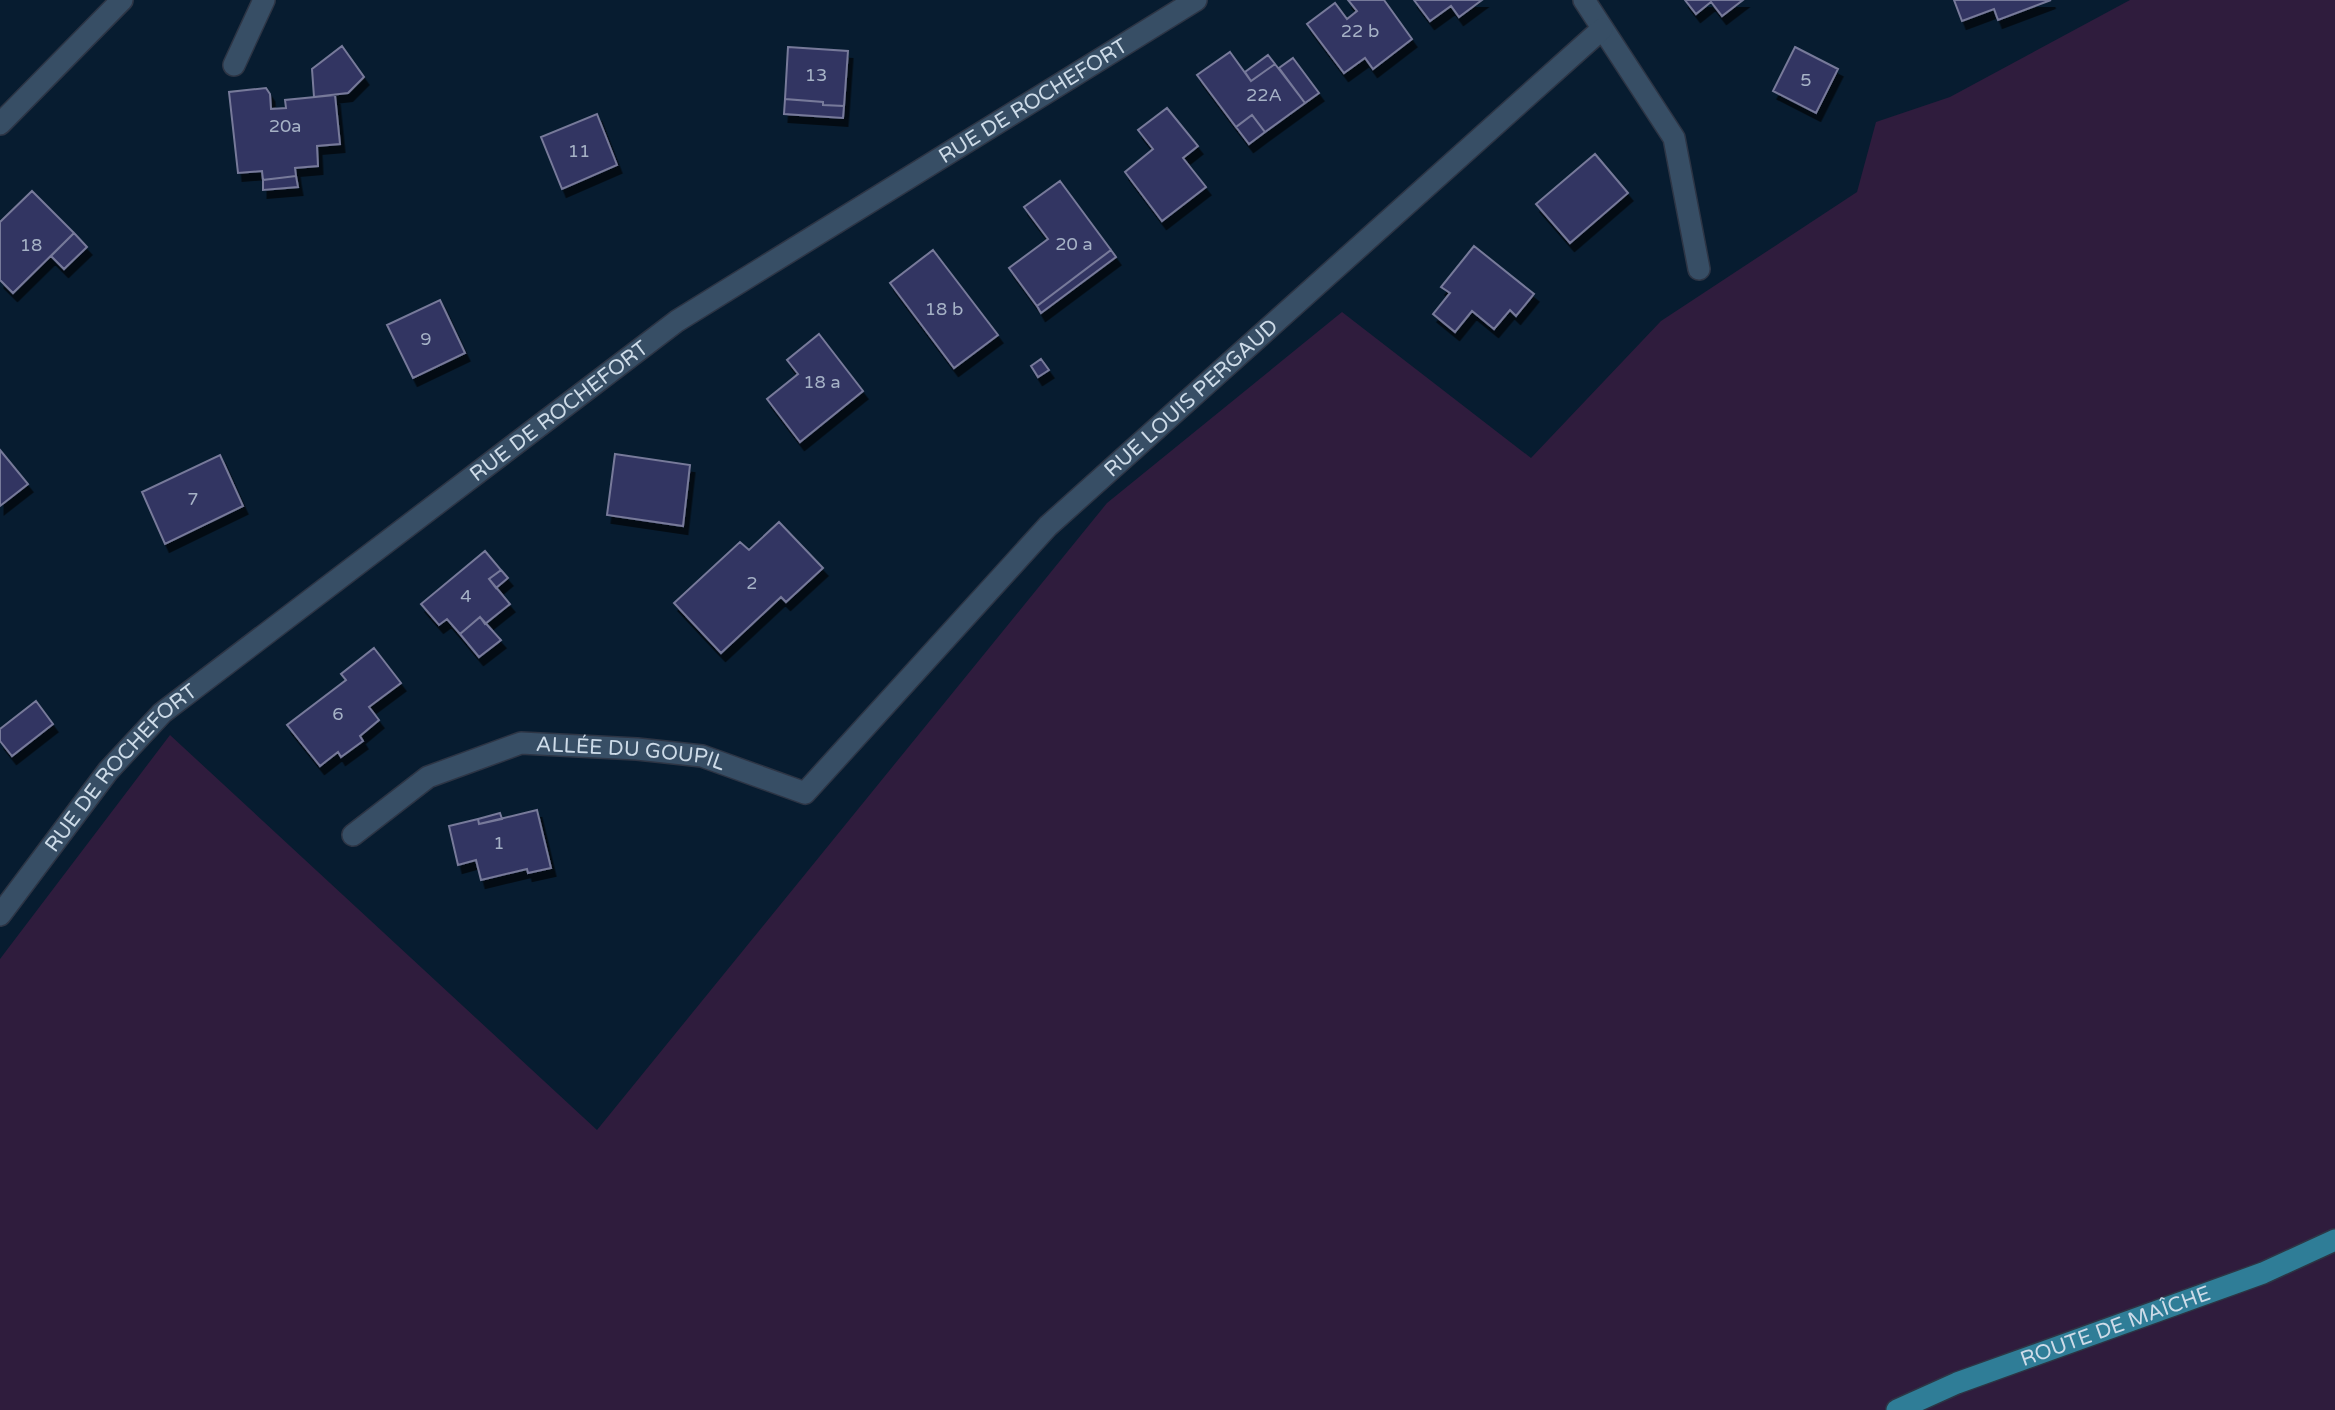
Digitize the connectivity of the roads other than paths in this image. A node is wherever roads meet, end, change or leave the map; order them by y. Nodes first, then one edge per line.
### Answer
1 (122, 0) edge
2 (264, 0) edge
3 (1196, 0) edge
4 (1584, 0) edge
5 (1602, 29) junction
6 (234, 65) dead end
7 (0, 124) edge
8 (1699, 269) dead end
9 (805, 793) joint
10 (353, 835) dead end
11 (0, 915) edge
12 (2335, 1240) edge
13 (1897, 1410) edge

1 - 7 street
2 - 6 street
3 - 11 street, RUE DE ROCHEFORT
4 - 5 street
5 - 8 street
5 - 9 street, RUE LOUIS PERGAUD
9 - 10 street, ALLÉE DU GOUPIL
12 - 13 main road, ROUTE DE MAÎCHE

